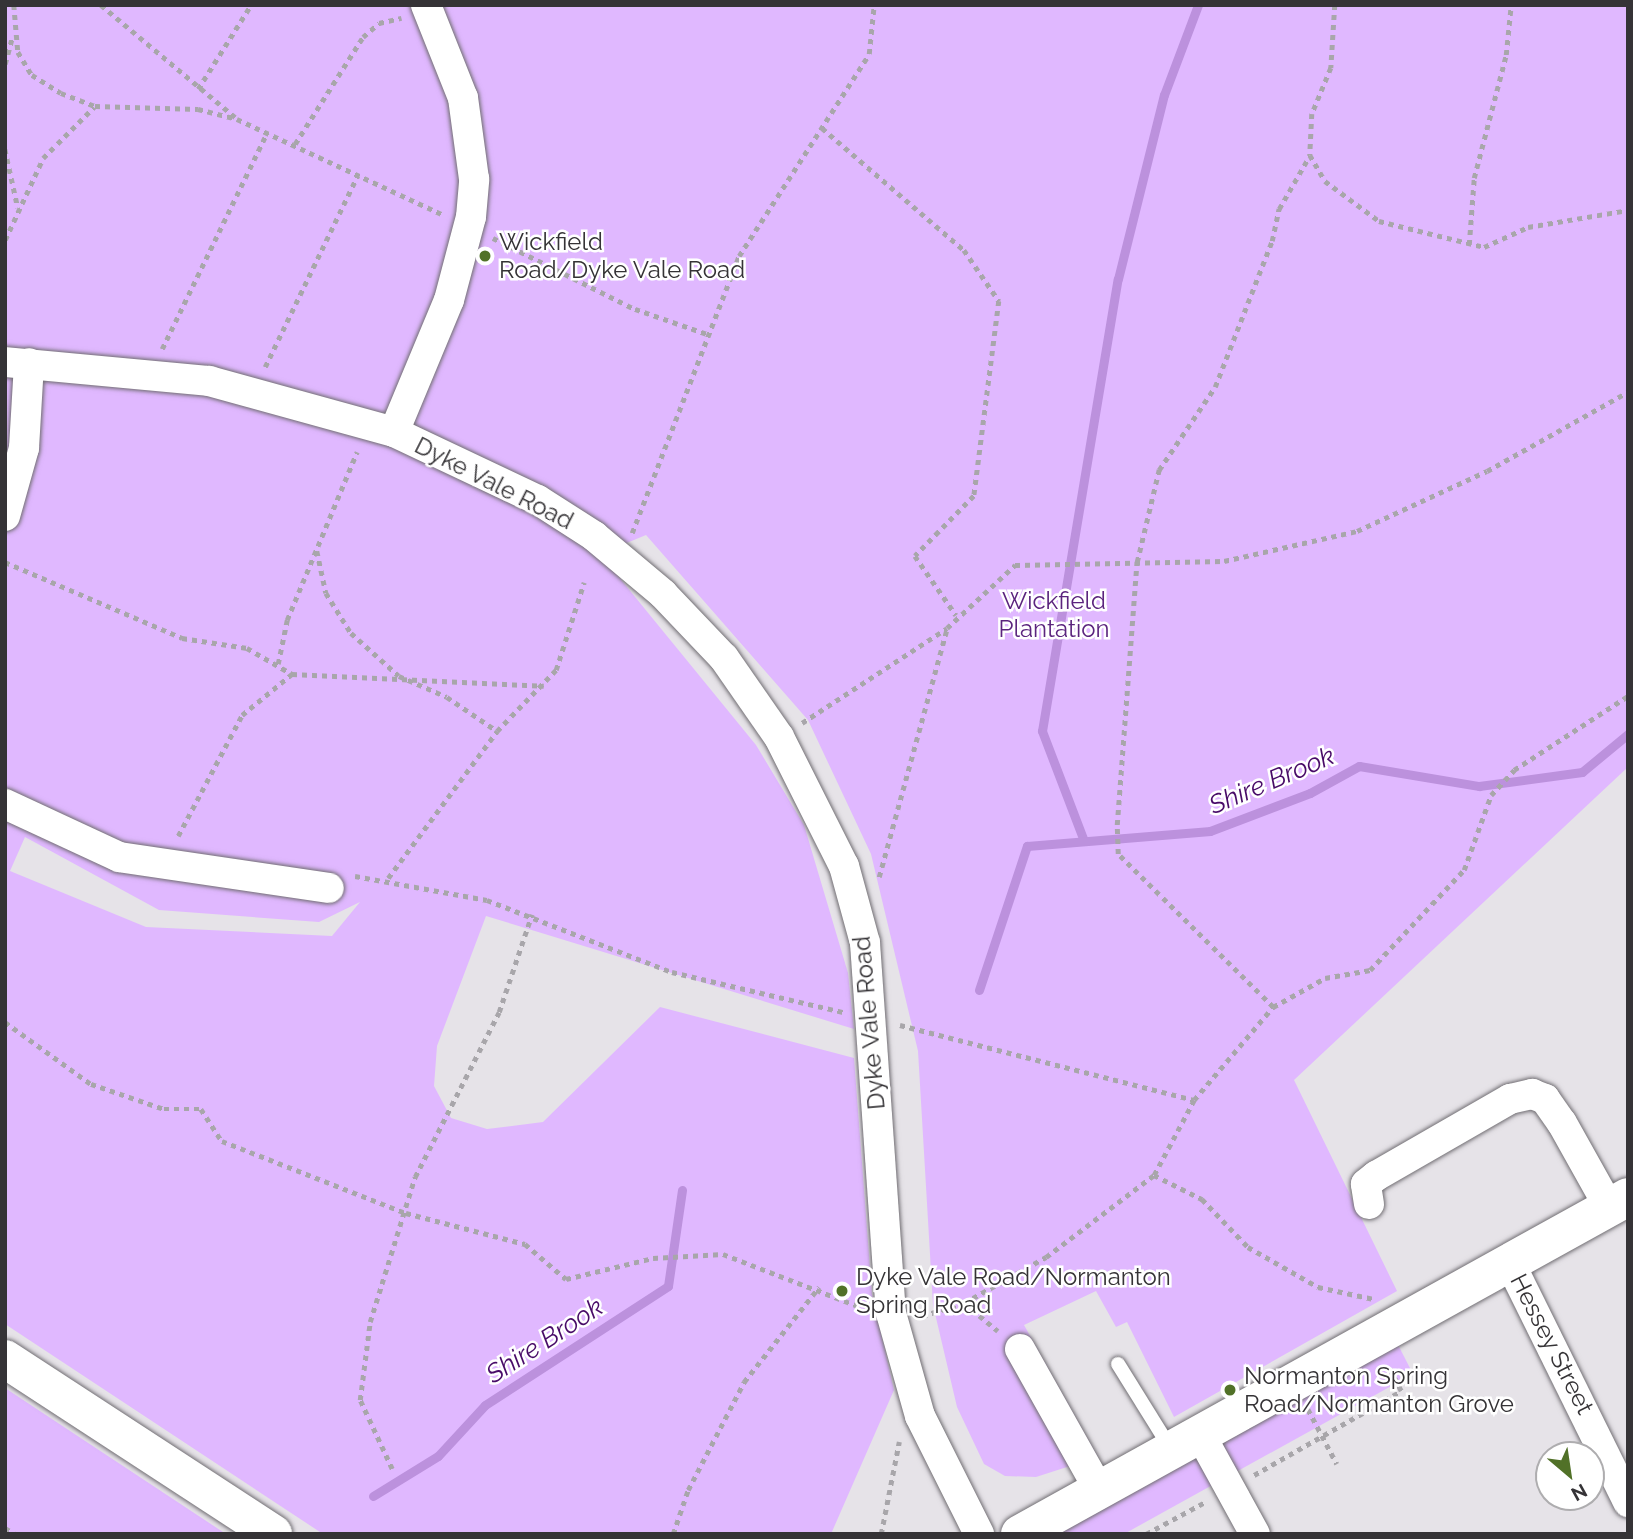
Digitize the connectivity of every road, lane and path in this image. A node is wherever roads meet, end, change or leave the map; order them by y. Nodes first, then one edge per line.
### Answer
1 (101, 5) edge
2 (251, 5) edge
3 (874, 5) edge
4 (1335, 5) edge
5 (1511, 5) edge
6 (13, 6) edge
7 (432, 15) edge
8 (12, 36) junction
9 (5, 64) edge
10 (198, 89) junction
11 (95, 106) junction
12 (237, 119) junction
13 (822, 128) junction
14 (267, 133) junction
15 (295, 144) junction
16 (5, 149) edge
17 (1310, 155) junction
18 (6, 171) edge
19 (358, 175) junction
20 (8, 177) junction
21 (5, 184) edge
22 (18, 208) junction
23 (1628, 210) edge
24 (469, 226) junction
25 (5, 240) edge
26 (1469, 245) junction
27 (707, 334) junction
28 (17, 362) edge
29 (150, 373) junction
30 (256, 391) junction
31 (1628, 392) edge
32 (381, 427) junction
33 (5, 516) edge
34 (317, 551) junction
35 (623, 561) junction
36 (5, 562) edge
37 (1138, 562) junction
38 (584, 582) dead end
39 (957, 615) junction
40 (947, 628) junction
41 (278, 664) junction
42 (292, 674) junction
43 (399, 676) junction
44 (544, 687) junction
45 (1628, 696) edge
46 (497, 731) junction
47 (779, 737) junction
48 (5, 804) edge
49 (163, 867) junction
50 (388, 878) junction
51 (340, 882) joint
52 (851, 891) junction
53 (532, 914) junction
54 (1273, 1007) junction
55 (873, 1018) junction
56 (5, 1023) edge
57 (1194, 1100) junction
58 (1154, 1175) junction
59 (1618, 1202) edge
60 (1369, 1204) dead end
61 (406, 1213) junction
62 (1510, 1263) junction
63 (819, 1287) junction
64 (964, 1303) junction
65 (893, 1319) junction
66 (1387, 1340) junction
67 (1020, 1349) joint
68 (5, 1359) edge
69 (1118, 1364) dead end
70 (1301, 1396) dead end
71 (901, 1430) dead end
72 (1322, 1436) junction
73 (1186, 1442) junction
74 (1337, 1464) dead end
75 (392, 1468) dead end
76 (1244, 1480) dead end
77 (1099, 1490) junction
78 (1215, 1498) dead end
79 (1628, 1502) edge
80 (5, 1528) edge
81 (15, 1534) edge
82 (273, 1534) edge
83 (673, 1534) edge
84 (881, 1534) edge
85 (979, 1534) edge
86 (1020, 1534) edge
87 (1146, 1534) edge
88 (1255, 1534) edge

1 - 10 path
2 - 10 path
3 - 13 path
4 - 17 path
5 - 26 path
6 - 8 path
7 - 15 path
7 - 24 street
8 - 9 path
8 - 11 path
10 - 12 path
11 - 12 path
11 - 22 path
12 - 14 path
13 - 27 path
13 - 39 path
14 - 15 path
14 - 29 path
15 - 19 path
16 - 18 path
17 - 26 path
17 - 37 path
18 - 20 path
19 - 24 path
19 - 30 path
20 - 21 path
20 - 22 path
22 - 25 path
23 - 26 path
24 - 27 path
24 - 32 street
27 - 35 path
28 - 29 street, Dyke Vale Road
28 - 33 street
29 - 30 street, Dyke Vale Road
30 - 32 street, Dyke Vale Road
31 - 37 path
32 - 34 path
32 - 35 street, Dyke Vale Road
34 - 41 path
34 - 43 path
35 - 47 street, Dyke Vale Road
36 - 41 path
37 - 39 path
37 - 54 path
38 - 44 path
39 - 40 path
40 - 47 path
40 - 52 path
41 - 42 path
42 - 43 path
42 - 49 path
43 - 44 path
43 - 46 path
44 - 46 path
45 - 54 path
46 - 50 path
47 - 52 street, Dyke Vale Road
48 - 49 street
49 - 51 street
50 - 51 path
50 - 53 path
52 - 55 street, Dyke Vale Road
53 - 55 path
53 - 61 path
54 - 57 path
55 - 57 path
55 - 65 street, Dyke Vale Road
56 - 61 path
57 - 58 path
58 - 64 path
58 - 66 path
59 - 60 street
59 - 62 main road
61 - 63 path
61 - 75 path
62 - 66 main road
62 - 79 street, Hessey Street
63 - 65 path
63 - 83 path
64 - 65 path
64 - 67 path
65 - 85 street, Dyke Vale Road
66 - 72 path
66 - 73 main road
67 - 77 street
68 - 82 main road
69 - 73 lane
70 - 72 path
71 - 84 path
72 - 74 path
72 - 76 path
73 - 77 main road
73 - 88 street
77 - 86 main road
78 - 87 path
80 - 81 path

